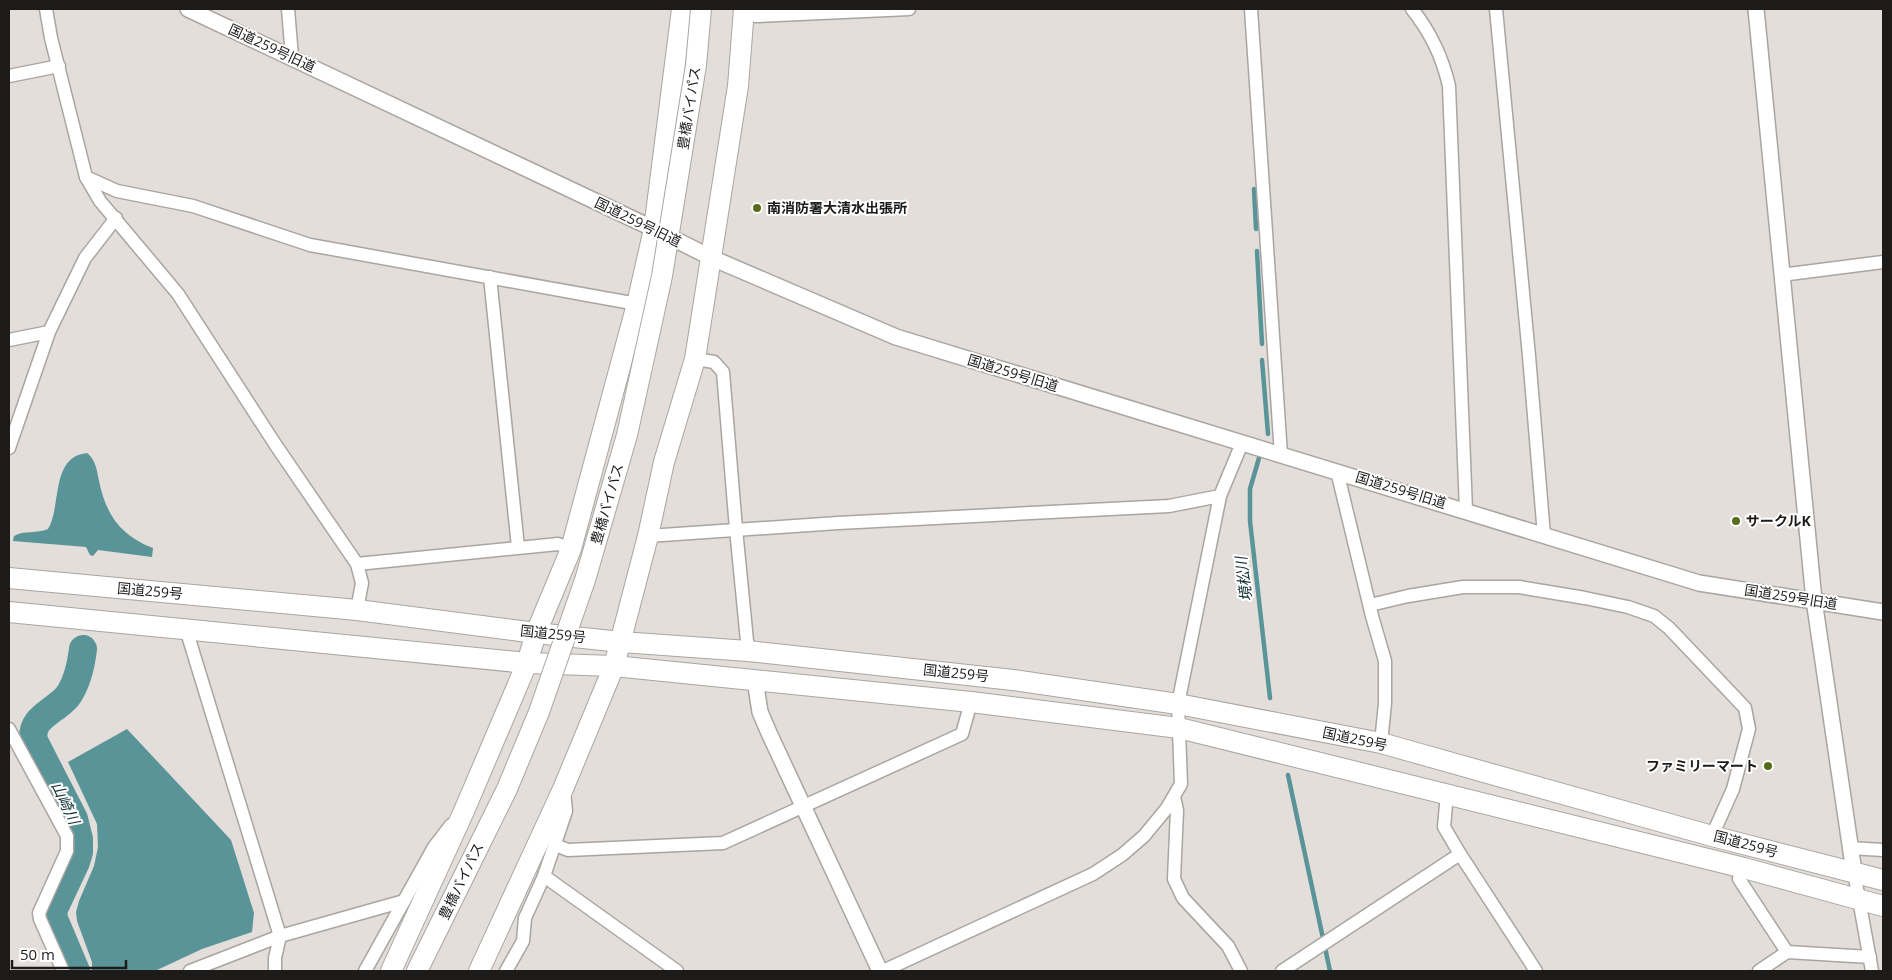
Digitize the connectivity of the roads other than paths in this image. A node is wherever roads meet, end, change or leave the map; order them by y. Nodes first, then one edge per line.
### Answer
1 (46, 9) edge
2 (188, 9) edge
3 (288, 9) edge
4 (701, 9) edge
5 (909, 9) edge
6 (1251, 9) edge
7 (1412, 9) edge
8 (1496, 9) edge
9 (1756, 9) edge
10 (682, 11) edge
11 (750, 16) edge
12 (292, 57) junction
13 (59, 66) junction
14 (9, 76) edge
15 (86, 177) junction
16 (116, 218) junction
17 (654, 228) junction
18 (712, 258) junction
19 (1883, 262) edge
20 (1782, 275) junction
21 (490, 277) junction
22 (637, 304) junction
23 (49, 332) junction
24 (9, 340) edge
25 (695, 359) junction
26 (1242, 444) junction
27 (9, 448) edge
28 (1281, 455) junction
29 (1337, 471) junction
30 (1220, 496) junction
31 (1466, 510) junction
32 (736, 529) junction
33 (1544, 535) junction
34 (648, 536) junction
35 (518, 548) junction
36 (571, 549) junction
37 (358, 564) junction
38 (9, 578) edge
39 (1814, 600) junction
40 (1370, 605) junction
41 (357, 610) junction
42 (9, 612) edge
43 (1883, 612) edge
44 (186, 629) junction
45 (536, 633) junction
46 (621, 642) junction
47 (748, 651) junction
48 (527, 663) junction
49 (614, 666) junction
50 (755, 680) junction
51 (971, 702) junction
52 (1178, 704) junction
53 (1179, 728) junction
54 (9, 729) edge
55 (1381, 743) junction
56 (564, 789) junction
57 (1447, 793) junction
58 (1174, 797) junction
59 (803, 806) junction
60 (464, 811) junction
61 (1712, 836) junction
62 (555, 845) junction
63 (1850, 848) junction
64 (1883, 850) edge
65 (1460, 854) junction
66 (1744, 868) junction
67 (1854, 872) junction
68 (544, 876) junction
69 (1883, 880) edge
70 (1860, 900) junction
71 (404, 901) junction
72 (1883, 906) edge
73 (280, 936) junction
74 (1788, 952) junction
75 (1870, 957) junction
76 (63, 971) edge
77 (190, 971) edge
78 (275, 971) edge
79 (365, 971) edge
80 (391, 971) edge
81 (417, 971) edge
82 (479, 971) edge
83 (507, 971) edge
84 (677, 971) edge
85 (882, 971) edge
86 (1241, 971) edge
87 (1282, 971) edge
88 (1536, 971) edge
89 (1758, 971) edge
90 (1872, 971) edge

1 - 13 street
2 - 12 street, 国道259号旧道
3 - 12 street
4 - 81 highway, 豊橋バイパス, bridge
5 - 11 street
6 - 28 street
7 - 31 street
8 - 33 street
9 - 20 street
10 - 17 highway
11 - 18 highway
12 - 17 street, 国道259号旧道
13 - 14 street
13 - 15 street
15 - 16 street
15 - 21 street
16 - 23 street
16 - 37 street
17 - 18 street, 国道259号旧道
17 - 22 highway
18 - 25 highway
18 - 26 street, 国道259号旧道
19 - 20 street
20 - 39 street
21 - 22 street
21 - 35 street
22 - 36 highway
23 - 24 street
23 - 27 street
25 - 32 street
25 - 34 highway
26 - 28 street, 国道259号旧道
26 - 30 street
28 - 29 street, 国道259号旧道
29 - 31 street, 国道259号旧道
29 - 40 street
30 - 32 street
30 - 52 street
31 - 33 street, 国道259号旧道
32 - 34 street
32 - 47 street
33 - 39 street, 国道259号旧道
34 - 46 highway
35 - 36 street
35 - 37 street
36 - 45 highway
37 - 41 street
38 - 41 highway, 国道259号
39 - 43 street, 国道259号旧道
39 - 63 street
40 - 55 street
40 - 61 street
41 - 45 highway, 国道259号
42 - 44 highway, 国道259号
44 - 48 highway, 国道259号
44 - 73 street
45 - 46 highway, 国道259号
45 - 48 highway
46 - 47 highway, 国道259号
46 - 49 highway
47 - 52 highway, 国道259号
48 - 49 highway, 国道259号
48 - 60 highway
49 - 50 highway, 国道259号
49 - 56 highway
50 - 51 highway, 国道259号
50 - 59 street
51 - 53 highway, 国道259号
51 - 59 street
52 - 53 street
52 - 55 highway, 国道259号
53 - 57 highway, 国道259号
53 - 58 street
54 - 76 street
55 - 61 highway, 国道259号
56 - 62 street
56 - 82 highway
57 - 65 street
57 - 66 highway, 国道259号
58 - 85 street
58 - 86 street
59 - 62 street
59 - 85 street
60 - 71 street
60 - 80 highway
61 - 67 highway, 国道259号
62 - 68 street
63 - 64 street
63 - 67 street
65 - 87 street
65 - 88 street
66 - 70 highway, 国道259号
66 - 74 street
67 - 69 highway, 国道259号
67 - 70 street
68 - 83 street
68 - 84 street
70 - 72 highway, 国道259号
70 - 75 street
71 - 73 street
71 - 79 street
73 - 77 street
73 - 78 street
74 - 75 street
74 - 89 street
75 - 90 street

